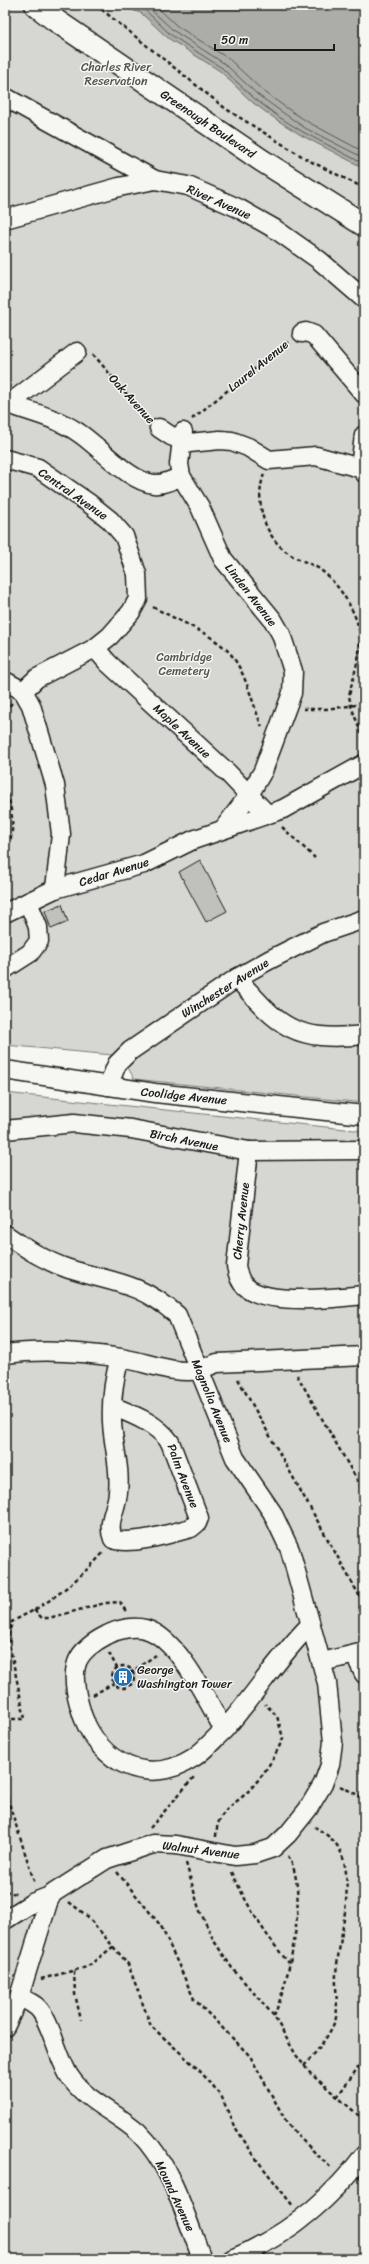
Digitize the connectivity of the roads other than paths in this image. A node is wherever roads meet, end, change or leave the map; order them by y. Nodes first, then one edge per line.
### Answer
1 (21, 5) edge
2 (36, 5) edge
3 (55, 20) junction
4 (5, 97) edge
5 (155, 180) junction
6 (5, 218) edge
7 (364, 225) edge
8 (364, 299) edge
9 (302, 332) road end
10 (77, 352) road end
11 (364, 394) edge
12 (7, 405) edge
13 (159, 428) road end
14 (364, 435) edge
15 (183, 437) junction
16 (5, 459) edge
17 (362, 471) edge
18 (181, 476) junction
19 (95, 648) junction
20 (5, 681) edge
21 (23, 691) junction
22 (364, 764) edge
23 (249, 795) junction
24 (268, 814) junction
25 (224, 828) junction
26 (55, 888) junction
27 (28, 902) junction
28 (5, 912) edge
29 (364, 919) edge
30 (5, 969) edge
31 (237, 978) junction
32 (364, 1035) edge
33 (5, 1070) edge
34 (108, 1086) junction
35 (364, 1115) edge
36 (5, 1130) edge
37 (364, 1150) edge
38 (250, 1151) junction
39 (5, 1234) edge
40 (364, 1295) edge
41 (5, 1354) edge
42 (364, 1356) edge
43 (120, 1358) junction
44 (199, 1370) junction
45 (112, 1406) junction
46 (310, 1625) junction
47 (359, 1653) edge
48 (322, 1662) junction
49 (364, 1674) edge
50 (224, 1730) junction
51 (49, 1896) junction
52 (5, 1920) edge
53 (22, 1990) junction
54 (5, 2027) edge
55 (364, 2155) edge
56 (202, 2259) edge
57 (232, 2259) edge

1 - 3 main road, Greenough Boulevard
2 - 3 main road, Greenough Boulevard
3 - 7 main road, Greenough Boulevard
4 - 5 street
5 - 6 street, River Avenue
5 - 8 street, River Avenue
9 - 11 street
10 - 12 street
12 - 18 street
13 - 15 street, Oak Avenue
14 - 17 street
15 - 17 street, Oak Avenue
15 - 18 street
16 - 19 street, Central Avenue
18 - 23 street, Linden Avenue
19 - 21 street
19 - 23 street, Maple Avenue
20 - 21 street
21 - 26 street
22 - 24 street, Cedar Avenue
23 - 24 street, Maple Avenue
23 - 25 street, Linden Avenue
24 - 25 street, Cedar Avenue
25 - 26 street, Cedar Avenue
26 - 27 street, Cedar Avenue
27 - 28 street, Cedar Avenue
27 - 30 street
29 - 31 street, Winchester Avenue
31 - 32 street
31 - 34 street, Winchester Avenue
33 - 34 street, Coolidge Avenue
34 - 35 street, Coolidge Avenue
36 - 38 street, Birch Avenue
37 - 38 street, Birch Avenue
38 - 40 street, Cherry Avenue
39 - 44 street, Magnolia Avenue
41 - 43 street
42 - 44 street
43 - 44 street
43 - 45 street
44 - 46 street, Magnolia Avenue
45 - 45 street, Palm Avenue
46 - 48 street, Magnolia Avenue
46 - 50 street
47 - 48 street
47 - 49 street
48 - 51 street, Walnut Avenue
50 - 50 street
51 - 52 street
51 - 53 street
53 - 54 street
53 - 56 street, Mound Avenue
55 - 57 street

